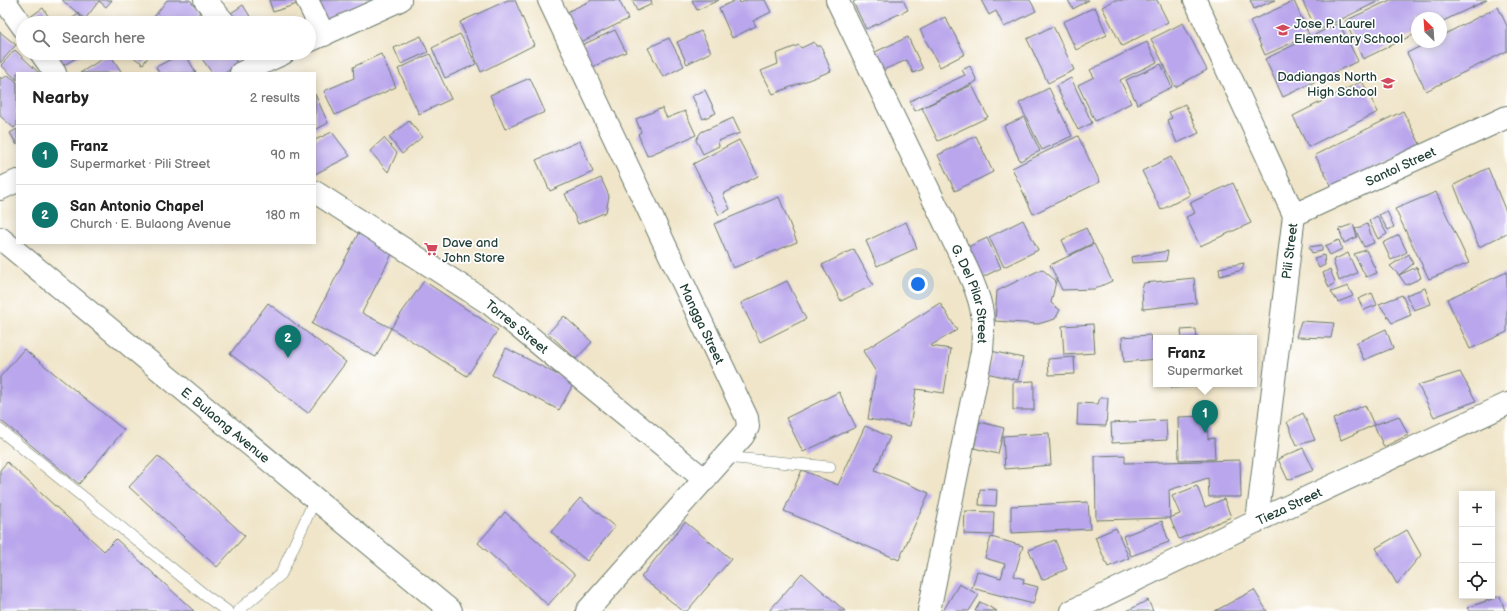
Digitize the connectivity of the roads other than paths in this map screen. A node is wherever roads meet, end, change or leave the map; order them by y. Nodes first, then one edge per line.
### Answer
1 (4, 0) edge
2 (205, 0) edge
3 (307, 0) edge
4 (400, 0) edge
5 (549, 0) edge
6 (837, 0) edge
7 (1195, 0) edge
8 (219, 16) edge
9 (311, 16) edge
10 (16, 17) edge
11 (316, 38) edge
12 (46, 60) edge
13 (254, 60) edge
14 (55, 72) edge
15 (242, 72) edge
16 (1507, 117) edge
17 (16, 181) edge
18 (0, 189) edge
19 (316, 193) edge
20 (1294, 214) junction
21 (0, 238) edge
22 (1507, 404) edge
23 (0, 430) edge
24 (725, 457) junction
25 (830, 467) dead end
26 (705, 480) junction
27 (316, 497) junction
28 (1256, 521) junction
29 (226, 611) edge
30 (238, 611) edge
31 (451, 611) edge
32 (587, 611) edge
33 (929, 611) edge
34 (1072, 611) edge

1 - 10 street
2 - 8 street
3 - 9 street
4 - 11 street
5 - 24 street, Mangga Street
6 - 33 street, G. Del Pilar Street
7 - 20 street, Pili Street
12 - 14 street
13 - 15 street
16 - 20 street, Santol Street
17 - 18 street
19 - 26 street, Torres Street
20 - 28 street, Pili Street
21 - 27 street, E. Bulaong Avenue
22 - 28 street, Tieza Street
23 - 29 lane
24 - 25 lane
24 - 26 street, Mangga Street
26 - 32 street, Mangga Street
27 - 30 lane
27 - 31 street, E. Bulaong Avenue
28 - 34 street, Tieza Street

